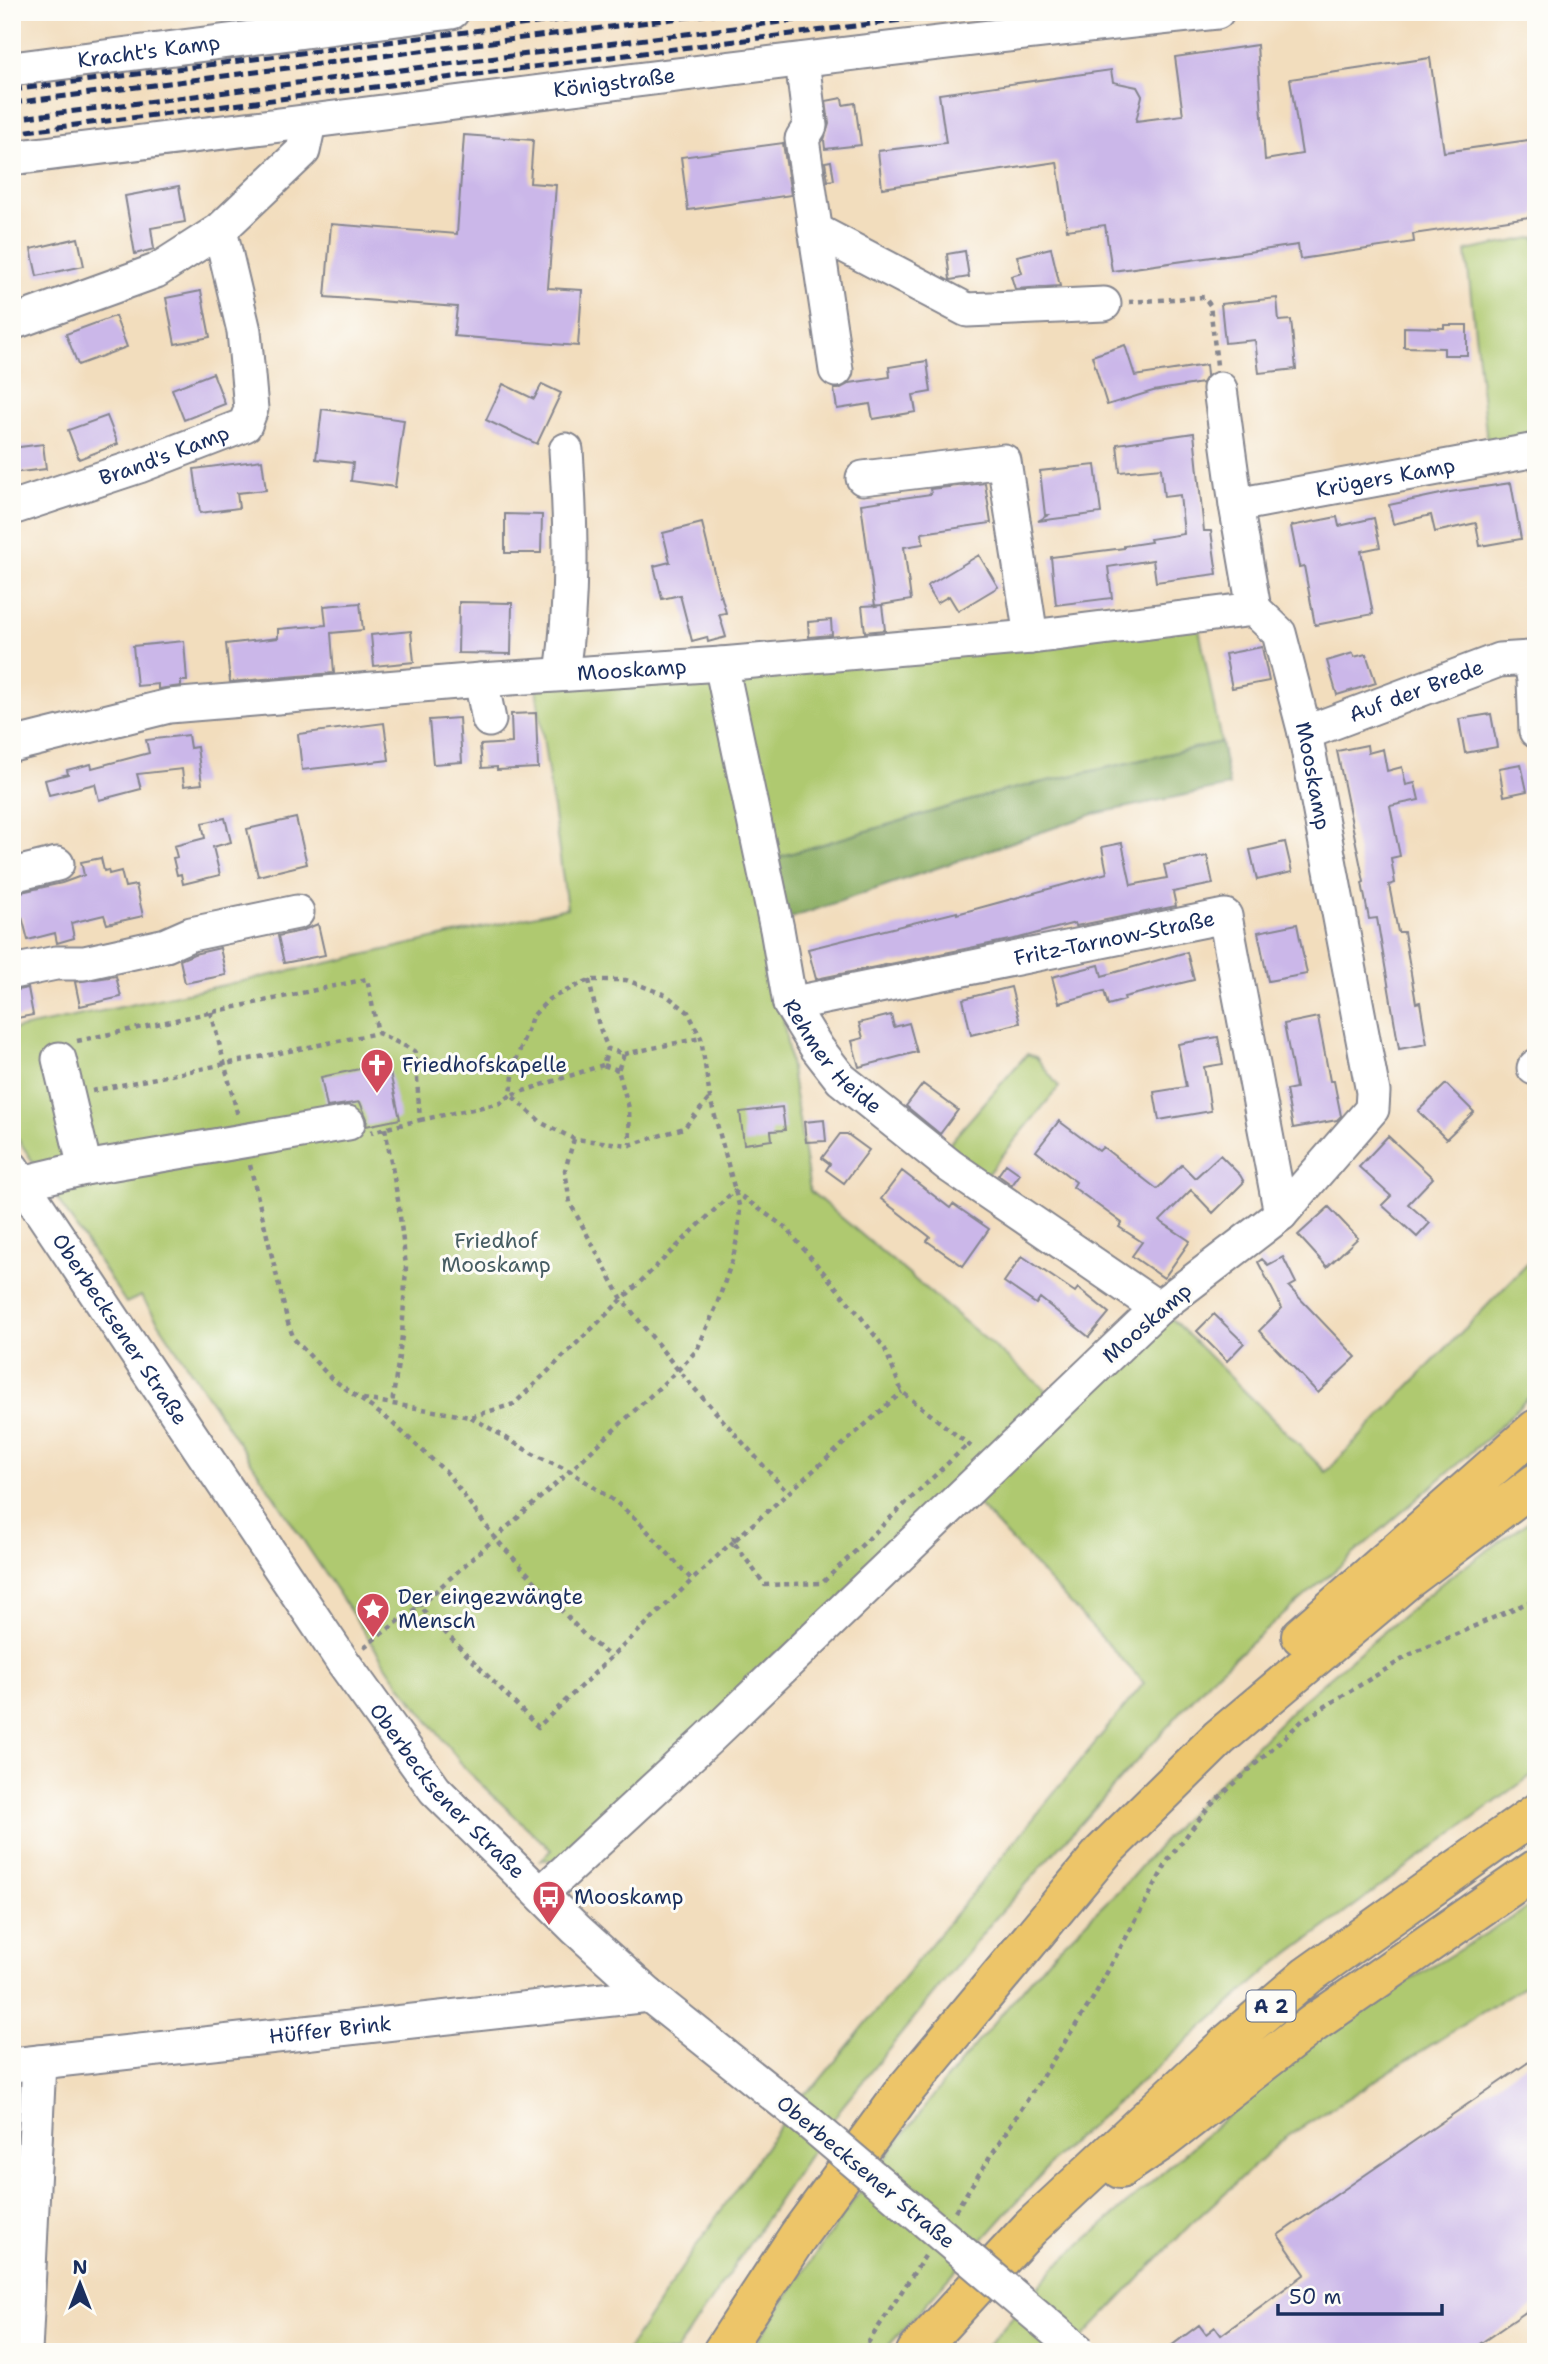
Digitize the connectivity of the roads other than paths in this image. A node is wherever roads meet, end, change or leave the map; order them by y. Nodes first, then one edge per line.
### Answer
1 (452, 12) edge
2 (1217, 12) edge
3 (802, 60) junction
4 (12, 69) edge
5 (309, 123) junction
6 (12, 159) edge
7 (220, 230) junction
8 (814, 230) junction
9 (1104, 304) road end
10 (12, 323) edge
11 (835, 370) dead end
12 (1220, 389) road end
13 (566, 450) dead end
14 (1536, 450) edge
15 (863, 478) dead end
16 (1236, 505) junction
17 (12, 508) edge
18 (1254, 608) junction
19 (1031, 637) junction
20 (721, 664) junction
21 (562, 674) junction
22 (481, 680) junction
23 (489, 720) dead end
24 (1536, 731) edge
25 (1305, 733) junction
26 (12, 746) edge
27 (57, 864) dead end
28 (12, 875) edge
29 (297, 912) dead end
30 (12, 972) edge
31 (790, 1003) junction
32 (59, 1059) road end
33 (348, 1123) road end
34 (85, 1168) junction
35 (17, 1175) edge
36 (1281, 1214) junction
37 (1158, 1308) junction
38 (1532, 1431) edge
39 (1536, 1483) edge
40 (1219, 1738) junction
41 (1536, 1813) edge
42 (1532, 1872) edge
43 (540, 1892) junction
44 (649, 1995) junction
45 (26, 2063) edge
46 (1030, 2228) junction
47 (21, 2332) edge
48 (722, 2352) edge
49 (916, 2352) edge
50 (1080, 2352) edge

1 - 4 street, Kracht's Kamp
2 - 3 street, Königstraße
3 - 5 street, Königstraße
3 - 8 street
5 - 6 street, Königstraße
5 - 7 street
7 - 10 street
7 - 17 street, Brand's Kamp
8 - 9 street
8 - 11 street
12 - 16 street
13 - 21 street
14 - 16 street, Krügers Kamp
15 - 19 street
16 - 18 street
18 - 19 street, Mooskamp
18 - 25 street, Mooskamp
19 - 20 street, Mooskamp
20 - 21 street, Mooskamp
20 - 31 street, Rehmer Heide
21 - 22 street, Mooskamp
22 - 23 street
22 - 26 street, Mooskamp
24 - 25 street, Auf der Brede
25 - 36 street, Mooskamp
27 - 28 street
29 - 30 street
31 - 36 street, Fritz-Tarnow-Straße
31 - 37 street, Rehmer Heide
32 - 34 street
33 - 34 street
34 - 35 street
35 - 43 street, Oberbecksener Straße
36 - 37 street, Mooskamp
37 - 43 street, Mooskamp
38 - 40 highway
39 - 40 highway
40 - 48 highway
41 - 46 highway, A 2
42 - 46 highway
43 - 44 street, Oberbecksener Straße
44 - 45 street, Hüffer Brink
44 - 50 street, Oberbecksener Straße, bridge
45 - 47 street
46 - 49 highway, A 2

